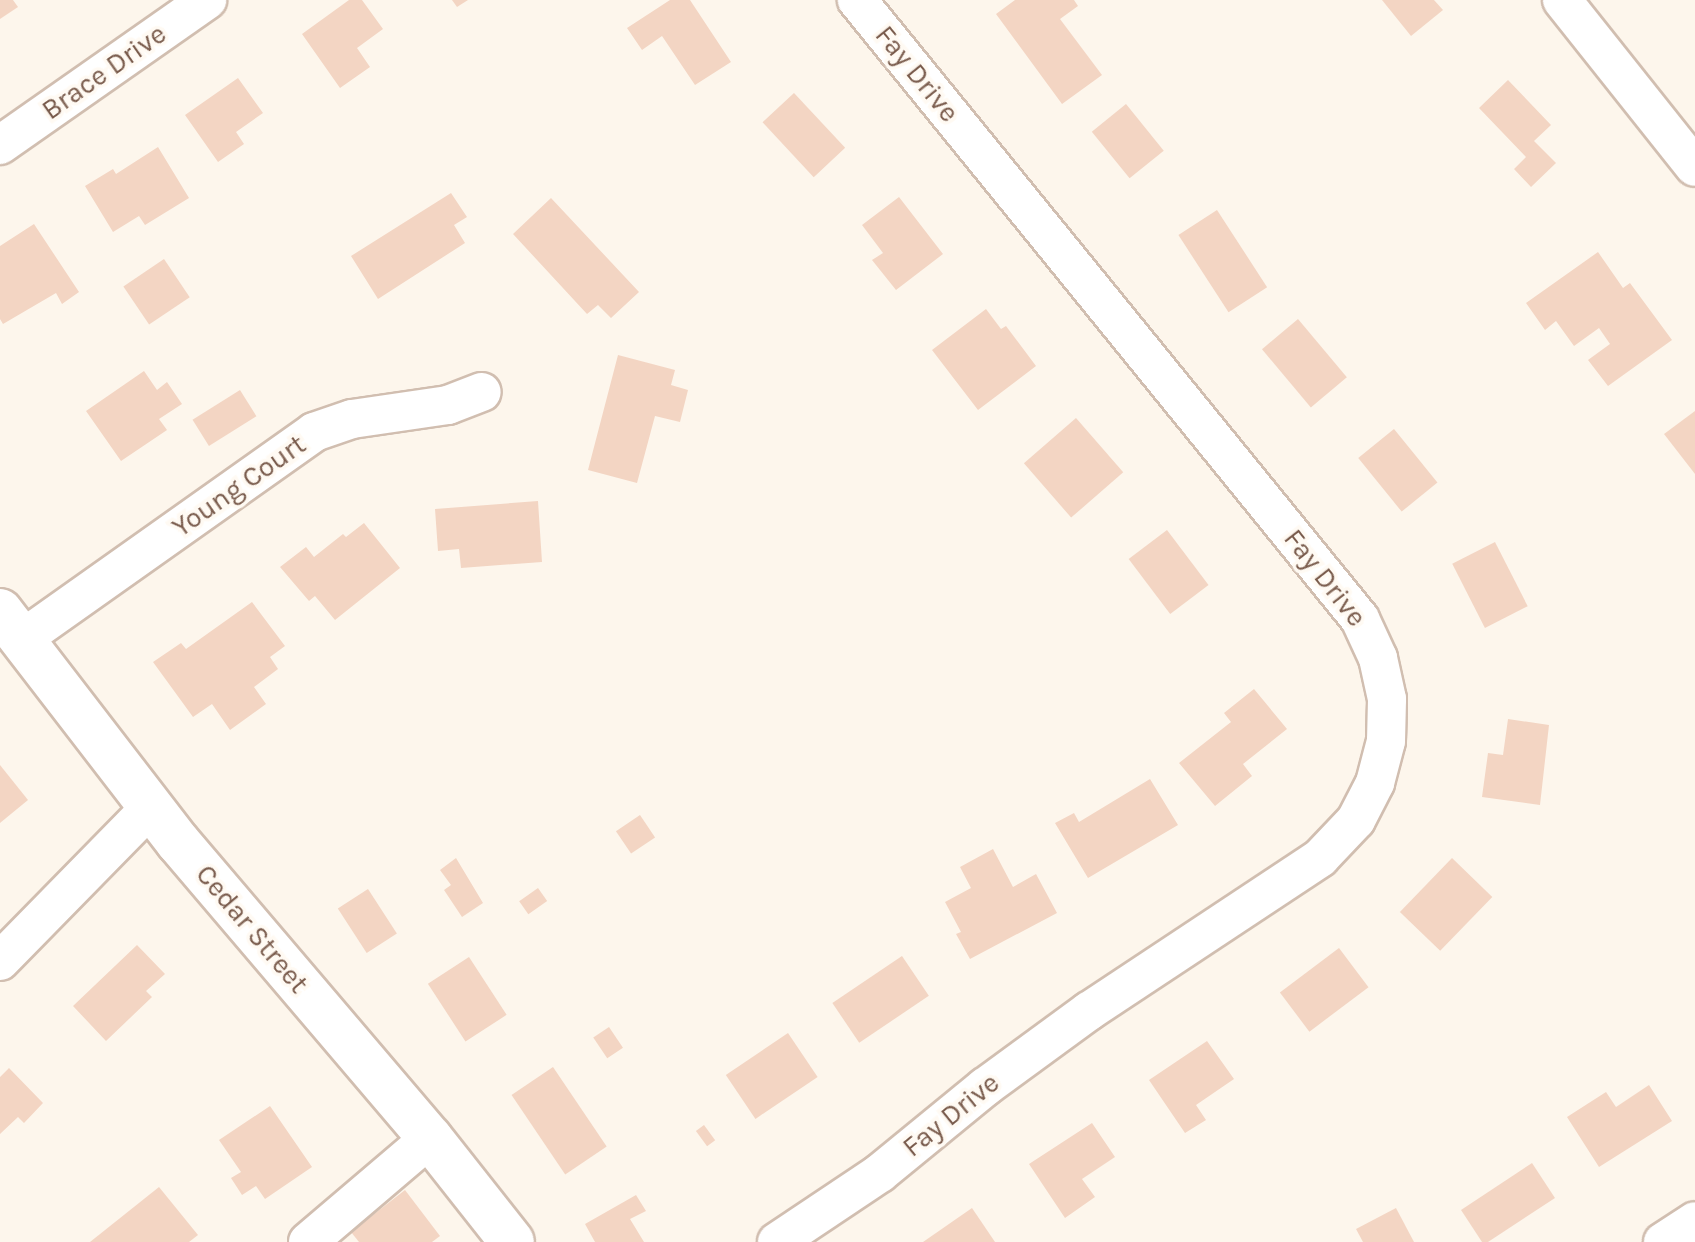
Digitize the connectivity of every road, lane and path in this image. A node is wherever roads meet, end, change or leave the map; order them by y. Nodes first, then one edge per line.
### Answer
1 (207, 0) edge
2 (857, 0) edge
3 (1562, 0) edge
4 (0, 145) edge
5 (1695, 167) edge
6 (482, 392) dead end
7 (11, 625) edge
8 (151, 807) junction
9 (0, 961) edge
10 (430, 1138) junction
11 (1695, 1221) edge
12 (308, 1242) edge
13 (512, 1242) edge
14 (777, 1242) edge
15 (1663, 1242) edge

1 - 4 street, Brace Drive
2 - 14 street, Fay Drive
3 - 5 street
6 - 7 street, Young Court
7 - 8 street, Cedar Street
8 - 9 street
8 - 10 street, Cedar Street
10 - 12 street
10 - 13 street, Cedar Street
11 - 15 street

